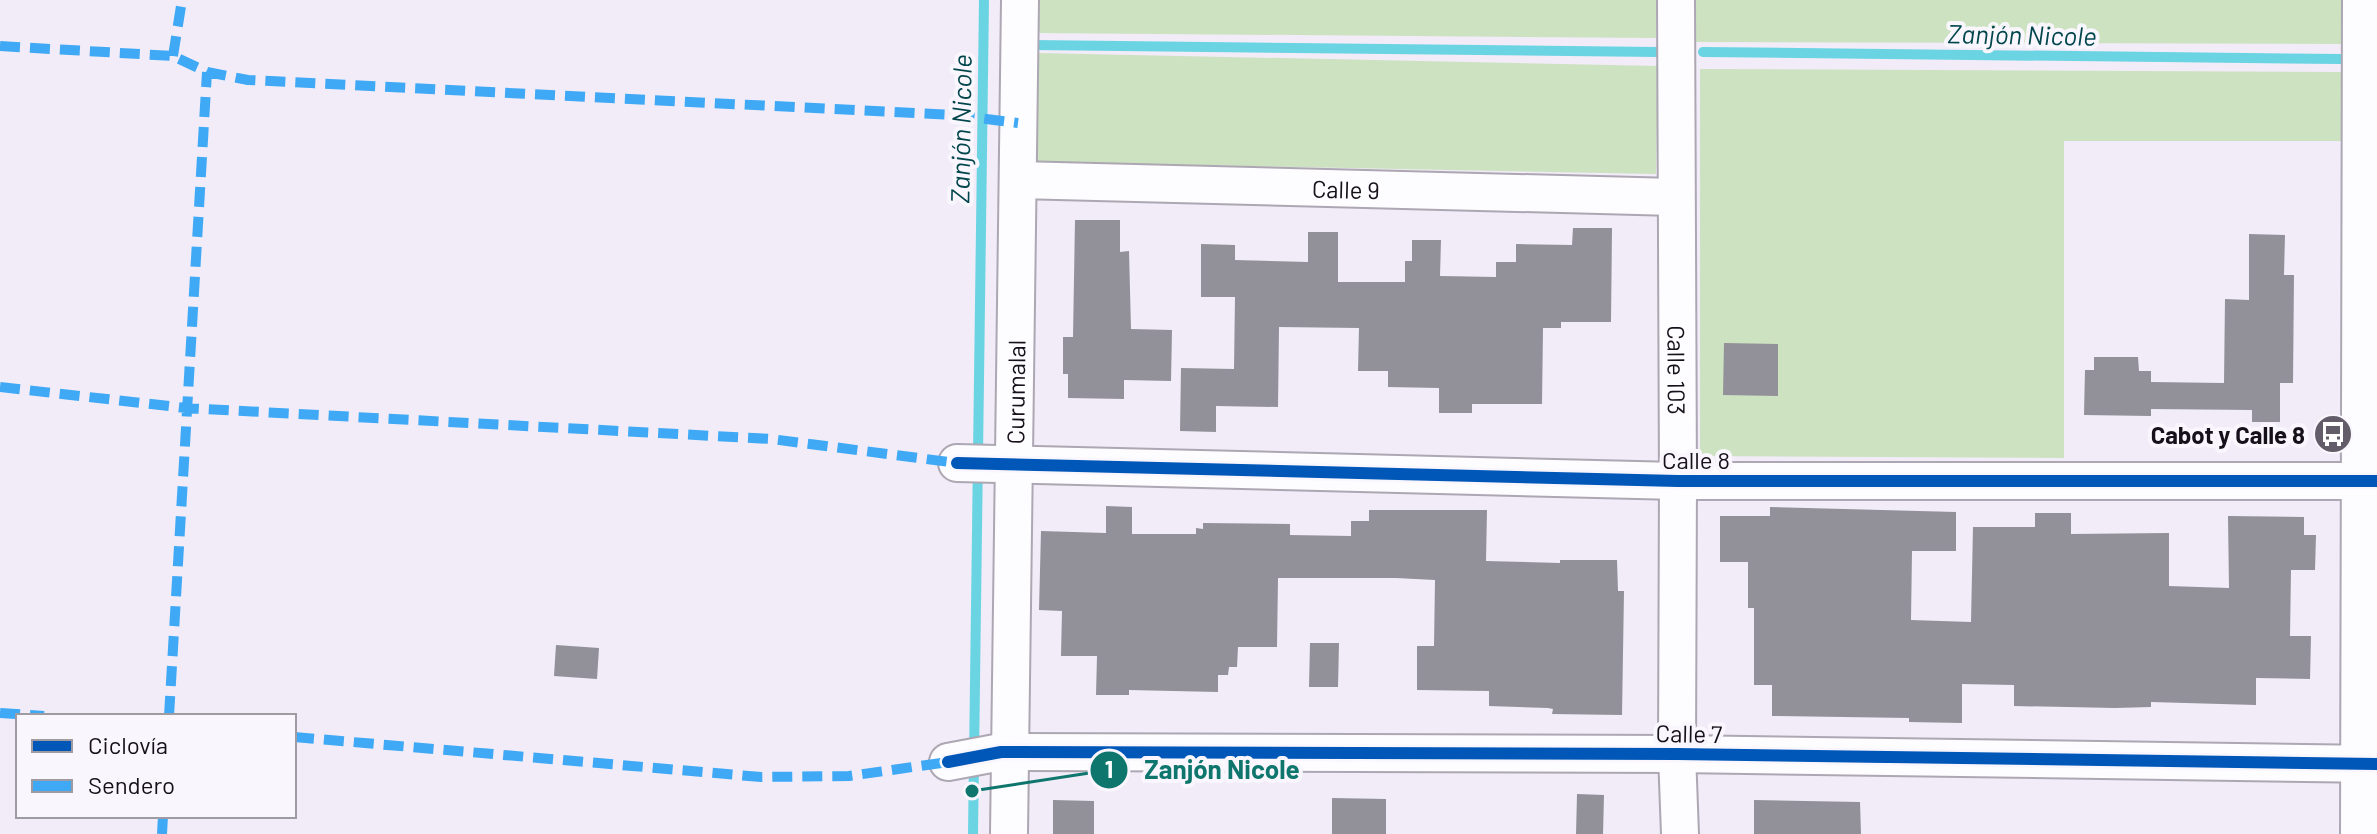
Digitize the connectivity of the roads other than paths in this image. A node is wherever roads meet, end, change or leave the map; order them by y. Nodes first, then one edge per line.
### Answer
1 (1020, 0) edge
2 (1676, 0) edge
3 (2361, 0) edge
4 (1018, 180) junction
5 (1675, 197) junction
6 (2368, 197) edge
7 (957, 463) dead end
8 (1015, 464) junction
9 (1678, 481) junction
10 (2368, 481) edge
11 (1005, 752) junction
12 (1677, 754) junction
13 (948, 762) dead end
14 (2368, 764) edge
15 (1009, 834) edge
16 (1680, 834) edge
17 (2359, 834) edge

1 - 4 street, Curumalal
2 - 5 street, Calle 103
3 - 6 street
4 - 5 street, Calle 9
4 - 8 street, Curumalal
5 - 9 street, Calle 103
6 - 10 street
7 - 8 street, Calle 8
8 - 9 street, Calle 8
8 - 11 street, Curumalal
9 - 10 street, Calle 8
9 - 12 street, Calle 103
10 - 14 street
11 - 12 street, Calle 7
11 - 13 street, Calle 7
11 - 15 street, Curumalal
12 - 14 street, Calle 7
12 - 16 street, Calle 103
14 - 17 street

